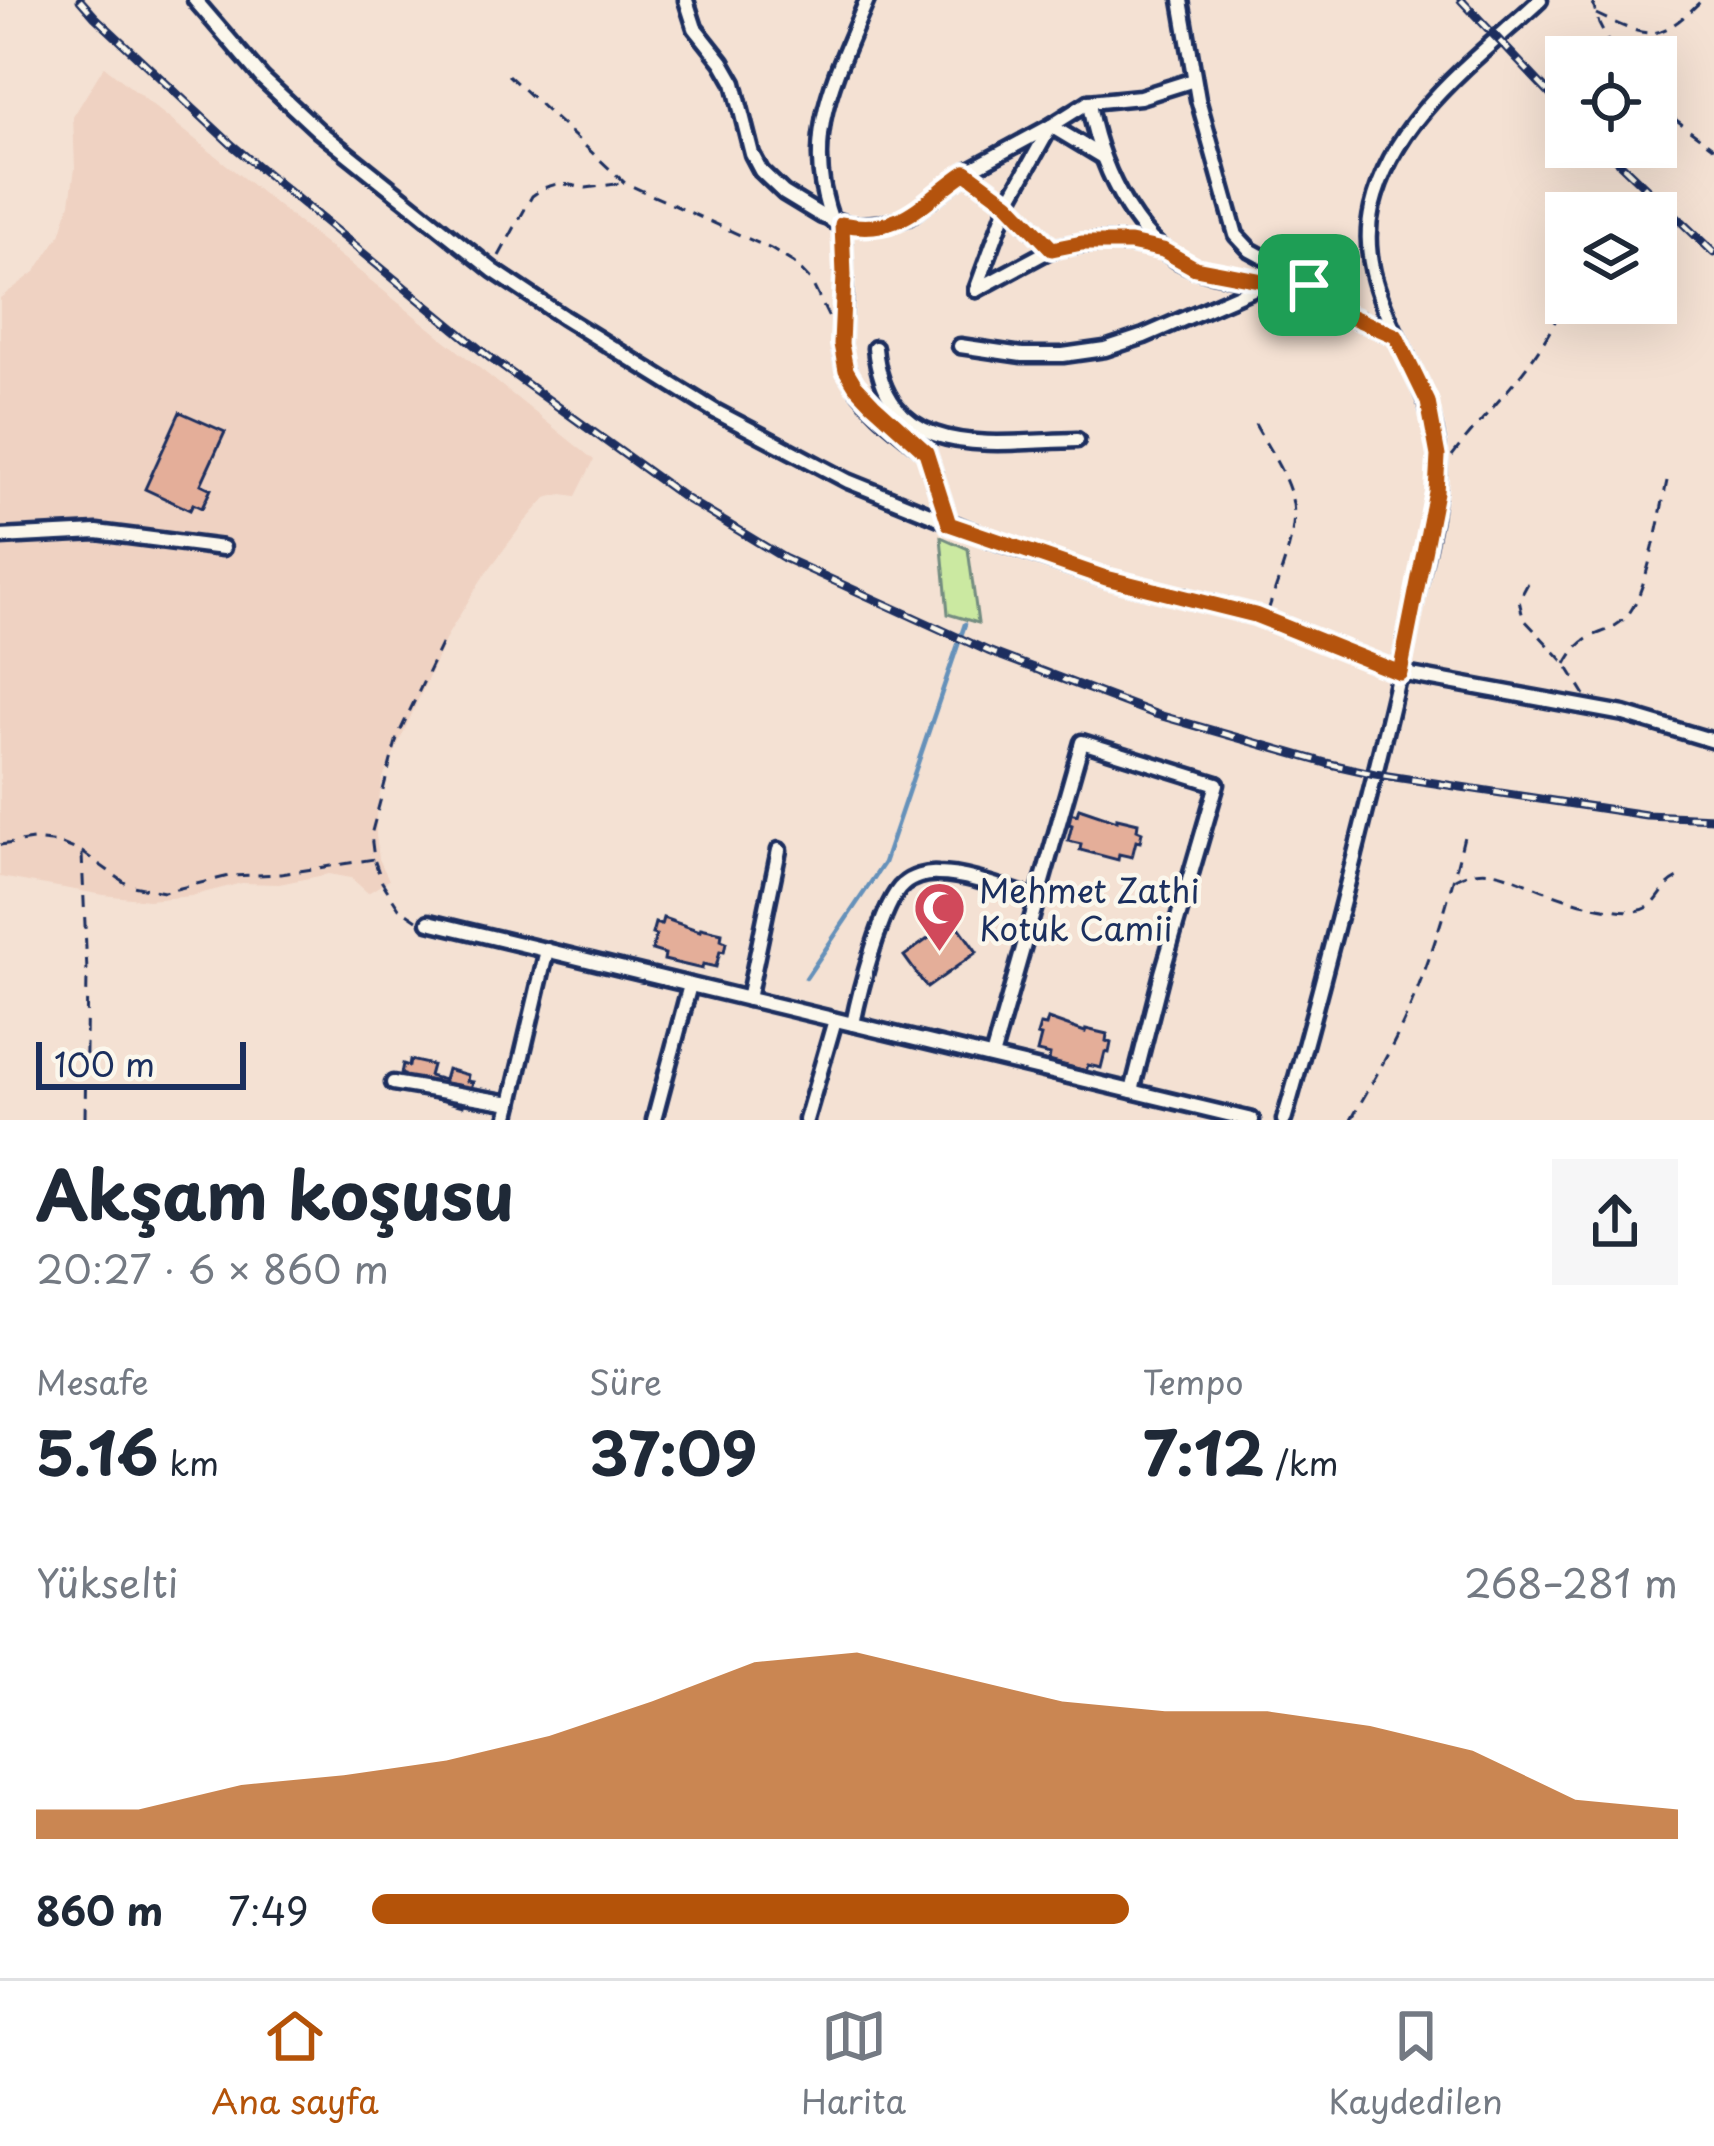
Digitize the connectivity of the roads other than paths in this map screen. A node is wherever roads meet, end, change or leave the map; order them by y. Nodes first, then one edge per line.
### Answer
1 (195, 0) edge
2 (686, 0) edge
3 (867, 0) edge
4 (1165, 0) edge
5 (1540, 0) edge
6 (1182, 6) edge
7 (1193, 80) junction
8 (1089, 102) junction
9 (1052, 126) junction
10 (1101, 156) junction
11 (966, 172) junction
12 (1008, 203) junction
13 (837, 222) junction
14 (1052, 249) junction
15 (1163, 250) junction
16 (1269, 282) junction
17 (1309, 285) junction
18 (1396, 336) junction
19 (960, 346) dead end
20 (875, 349) dead end
21 (919, 430) junction
22 (1078, 440) dead end
23 (926, 452) junction
24 (949, 524) junction
25 (0, 537) edge
26 (223, 548) dead end
27 (1400, 673) junction
28 (1714, 741) edge
29 (779, 850) dead end
30 (1037, 898) junction
31 (429, 922) road end
32 (547, 950) junction
33 (690, 985) junction
34 (748, 999) junction
35 (835, 1019) junction
36 (853, 1024) junction
37 (992, 1058) junction
38 (393, 1083) dead end
39 (1132, 1091) junction
40 (511, 1103) junction
41 (507, 1120) edge
42 (654, 1120) edge
43 (806, 1120) edge
44 (1252, 1120) edge
45 (1284, 1120) edge

1 - 24 street
2 - 13 street
3 - 13 street
4 - 6 street
5 - 18 street
6 - 7 street
7 - 8 street
7 - 17 street
8 - 9 street
8 - 10 street
9 - 10 street
9 - 11 street
9 - 12 street
10 - 15 street
11 - 12 street
11 - 13 street
12 - 14 street
12 - 14 street
13 - 23 street
14 - 15 street
15 - 16 street
16 - 17 street
16 - 19 street
17 - 18 street
18 - 27 street
20 - 21 street
21 - 22 street
21 - 23 street
23 - 24 street
24 - 27 street
25 - 26 street
27 - 28 street
27 - 45 street
29 - 34 street
30 - 36 street
30 - 37 street
30 - 39 street
31 - 32 street
32 - 33 street
32 - 40 street
33 - 34 street
33 - 42 street
34 - 35 street
35 - 36 street
35 - 43 street
36 - 37 street
37 - 39 street
38 - 40 street
39 - 44 street
40 - 41 street

